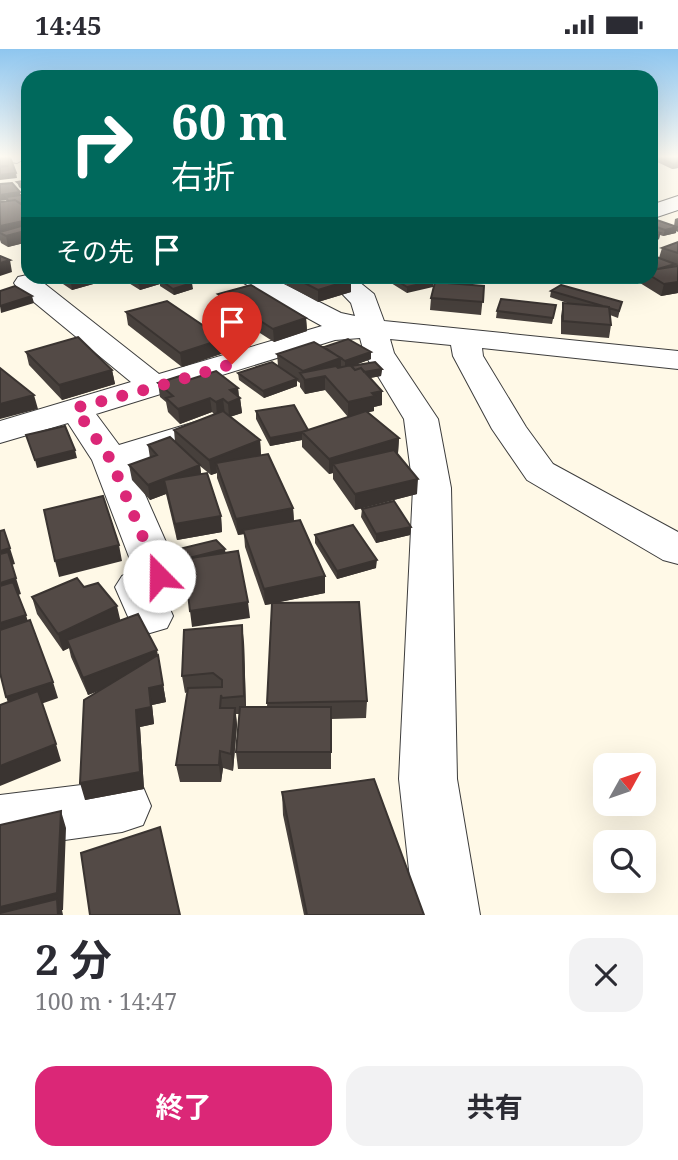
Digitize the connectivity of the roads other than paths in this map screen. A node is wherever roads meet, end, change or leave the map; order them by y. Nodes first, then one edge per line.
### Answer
1 (678, 202) edge
2 (658, 212) edge
3 (658, 217) edge
4 (678, 221) edge
5 (32, 284) edge
6 (264, 284) edge
7 (346, 284) edge
8 (371, 328) junction
9 (466, 337) junction
10 (678, 360) edge
11 (156, 387) junction
12 (75, 408) junction
13 (215, 427) edge
14 (0, 432) edge
15 (111, 460) junction
16 (678, 550) edge
17 (150, 616) dead end
18 (122, 806) dead end
19 (0, 822) edge
20 (447, 915) edge

1 - 2 street
3 - 4 street
5 - 11 street
6 - 8 street
7 - 8 street
8 - 9 street
8 - 11 street
8 - 20 street
9 - 10 street
9 - 16 street
11 - 12 street
12 - 14 street
12 - 15 street
13 - 15 street
15 - 17 street
18 - 19 street

